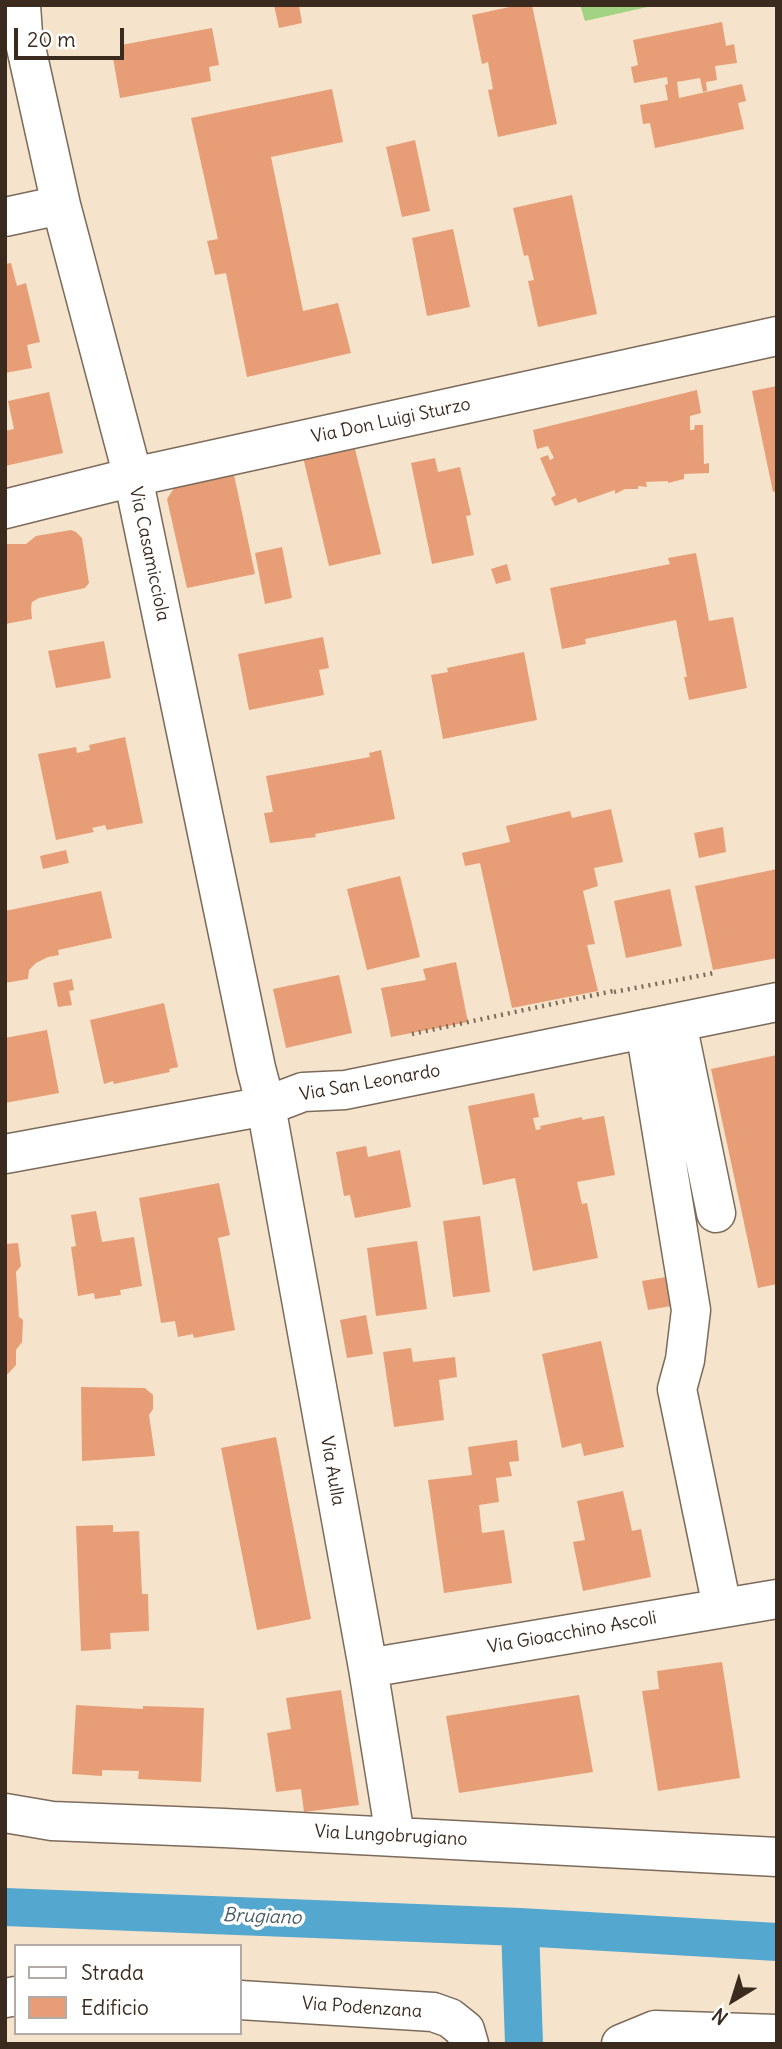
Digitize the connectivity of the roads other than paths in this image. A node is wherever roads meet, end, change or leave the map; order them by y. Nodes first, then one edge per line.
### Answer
1 (21, 5) edge
2 (61, 205) junction
3 (5, 217) edge
4 (777, 336) edge
5 (133, 477) junction
6 (5, 509) edge
7 (777, 1002) edge
8 (661, 1026) junction
9 (267, 1106) junction
10 (5, 1154) edge
11 (716, 1213) dead end
12 (777, 1599) edge
13 (722, 1607) junction
14 (368, 1668) junction
15 (5, 1813) edge
16 (395, 1836) junction
17 (777, 1857) edge
18 (242, 2000) edge
19 (777, 2034) edge
20 (468, 2044) edge
21 (621, 2044) edge

1 - 2 street, Via Casamicciola
2 - 3 street
2 - 5 street, Via Casamicciola
4 - 5 street, Via Don Luigi Sturzo
5 - 6 street, Via Don Luigi Sturzo
5 - 9 street, Via Casamicciola
7 - 8 street, Via San Leonardo
8 - 9 street, Via San Leonardo
8 - 11 street
8 - 13 street
9 - 10 street, Via San Leonardo
9 - 14 street, Via Aulla
12 - 13 street, Via Gioacchino Ascoli
13 - 14 street, Via Gioacchino Ascoli
14 - 16 street, Via Aulla
15 - 16 street, Via Lungobrugiano
16 - 17 street, Via Lungobrugiano
18 - 20 street, Via Podenzana
19 - 21 street

